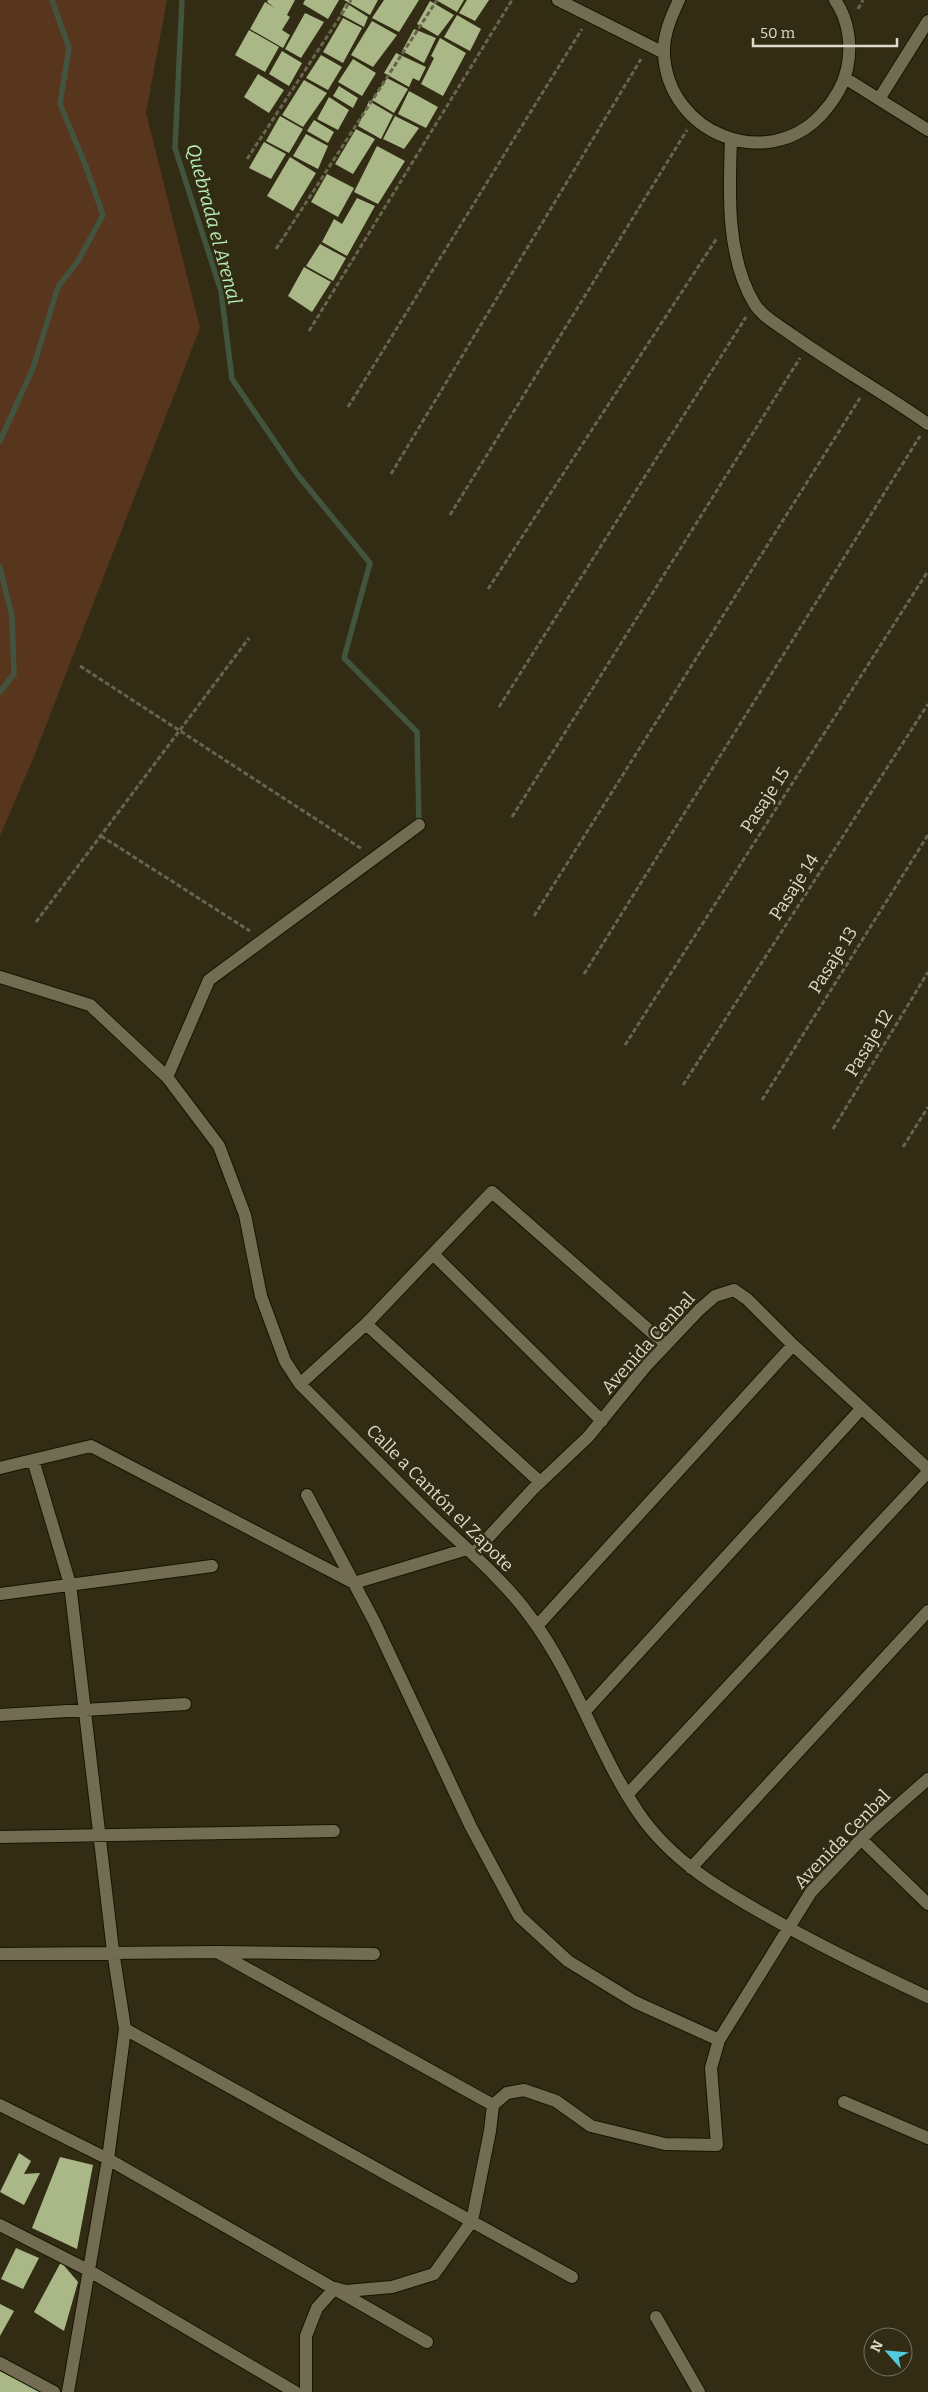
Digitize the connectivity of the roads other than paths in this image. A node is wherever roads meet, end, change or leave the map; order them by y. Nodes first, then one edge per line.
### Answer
1 (558, 0) edge
2 (680, 0) edge
3 (835, 0) edge
4 (928, 21) edge
5 (664, 53) junction
6 (845, 78) junction
7 (879, 99) junction
8 (928, 130) edge
9 (731, 140) junction
10 (928, 424) edge
11 (419, 825) dead end
12 (0, 977) edge
13 (167, 1077) junction
14 (433, 1254) junction
15 (366, 1324) junction
16 (793, 1344) junction
17 (666, 1345) junction
18 (300, 1384) junction
19 (862, 1408) junction
20 (602, 1421) junction
21 (33, 1460) junction
22 (0, 1468) edge
23 (928, 1470) edge
24 (540, 1482) junction
25 (307, 1495) dead end
26 (470, 1551) junction
27 (212, 1566) dead end
28 (354, 1583) junction
29 (70, 1584) junction
30 (0, 1594) edge
31 (928, 1611) edge
32 (537, 1626) junction
33 (185, 1704) dead end
34 (85, 1710) junction
35 (585, 1711) junction
36 (0, 1715) edge
37 (927, 1782) edge
38 (627, 1795) junction
39 (334, 1831) dead end
40 (100, 1835) junction
41 (0, 1837) edge
42 (862, 1840) junction
43 (691, 1868) junction
44 (928, 1904) edge
45 (787, 1928) junction
46 (217, 1952) junction
47 (114, 1953) junction
48 (0, 1954) edge
49 (374, 1954) dead end
50 (928, 1997) edge
51 (125, 2029) junction
52 (719, 2040) junction
53 (844, 2102) dead end
54 (0, 2105) edge
55 (493, 2105) junction
56 (928, 2138) edge
57 (108, 2159) junction
58 (472, 2221) junction
59 (0, 2225) edge
60 (88, 2270) junction
61 (572, 2277) dead end
62 (335, 2288) junction
63 (656, 2317) dead end
64 (427, 2342) dead end
65 (0, 2364) edge
66 (54, 2392) edge
67 (68, 2392) edge
68 (295, 2392) edge
69 (306, 2392) edge
70 (699, 2392) edge

1 - 5 street
2 - 5 street
3 - 6 street
4 - 7 street
5 - 9 street
6 - 7 street
6 - 9 street
7 - 8 street
9 - 10 street
11 - 13 street
12 - 13 street, Calle a Cantón el Zapote
13 - 18 street, Calle a Cantón el Zapote
14 - 15 street
14 - 17 street
14 - 20 street
15 - 18 street
15 - 24 street
16 - 17 street, Avenida Cenbal
16 - 19 street, Avenida Cenbal
16 - 32 street
17 - 20 street, Avenida Cenbal
18 - 26 street, Calle a Cantón el Zapote
19 - 23 street, Avenida Cenbal
19 - 35 street
20 - 24 street, Avenida Cenbal
21 - 22 street
21 - 28 street
21 - 29 street
23 - 38 street
24 - 26 street, Avenida Cenbal
25 - 28 street
26 - 28 street
26 - 32 street, Calle a Cantón el Zapote
27 - 29 street
28 - 52 street
29 - 30 street
29 - 34 street
31 - 43 street
32 - 35 street, Calle a Cantón el Zapote
33 - 34 street
34 - 36 street
34 - 40 street
35 - 38 street, Calle a Cantón el Zapote
37 - 42 street, Avenida Cenbal
38 - 43 street, Calle a Cantón el Zapote
39 - 40 street
40 - 41 street
40 - 47 street
42 - 44 street
42 - 45 street, Avenida Cenbal
43 - 45 street, Calle a Cantón el Zapote
45 - 50 street, Calle a Cantón el Zapote
45 - 52 street, Avenida Cenbal
46 - 47 street
46 - 49 street
46 - 55 street
47 - 48 street
47 - 51 street
51 - 57 street
51 - 58 street
52 - 55 street, Avenida Cenbal
53 - 56 street
54 - 57 street
55 - 58 street
57 - 60 street
57 - 62 street
58 - 61 street
58 - 62 street
59 - 60 street
60 - 67 street
60 - 68 street
62 - 64 street
62 - 69 street
63 - 70 street
65 - 66 street

